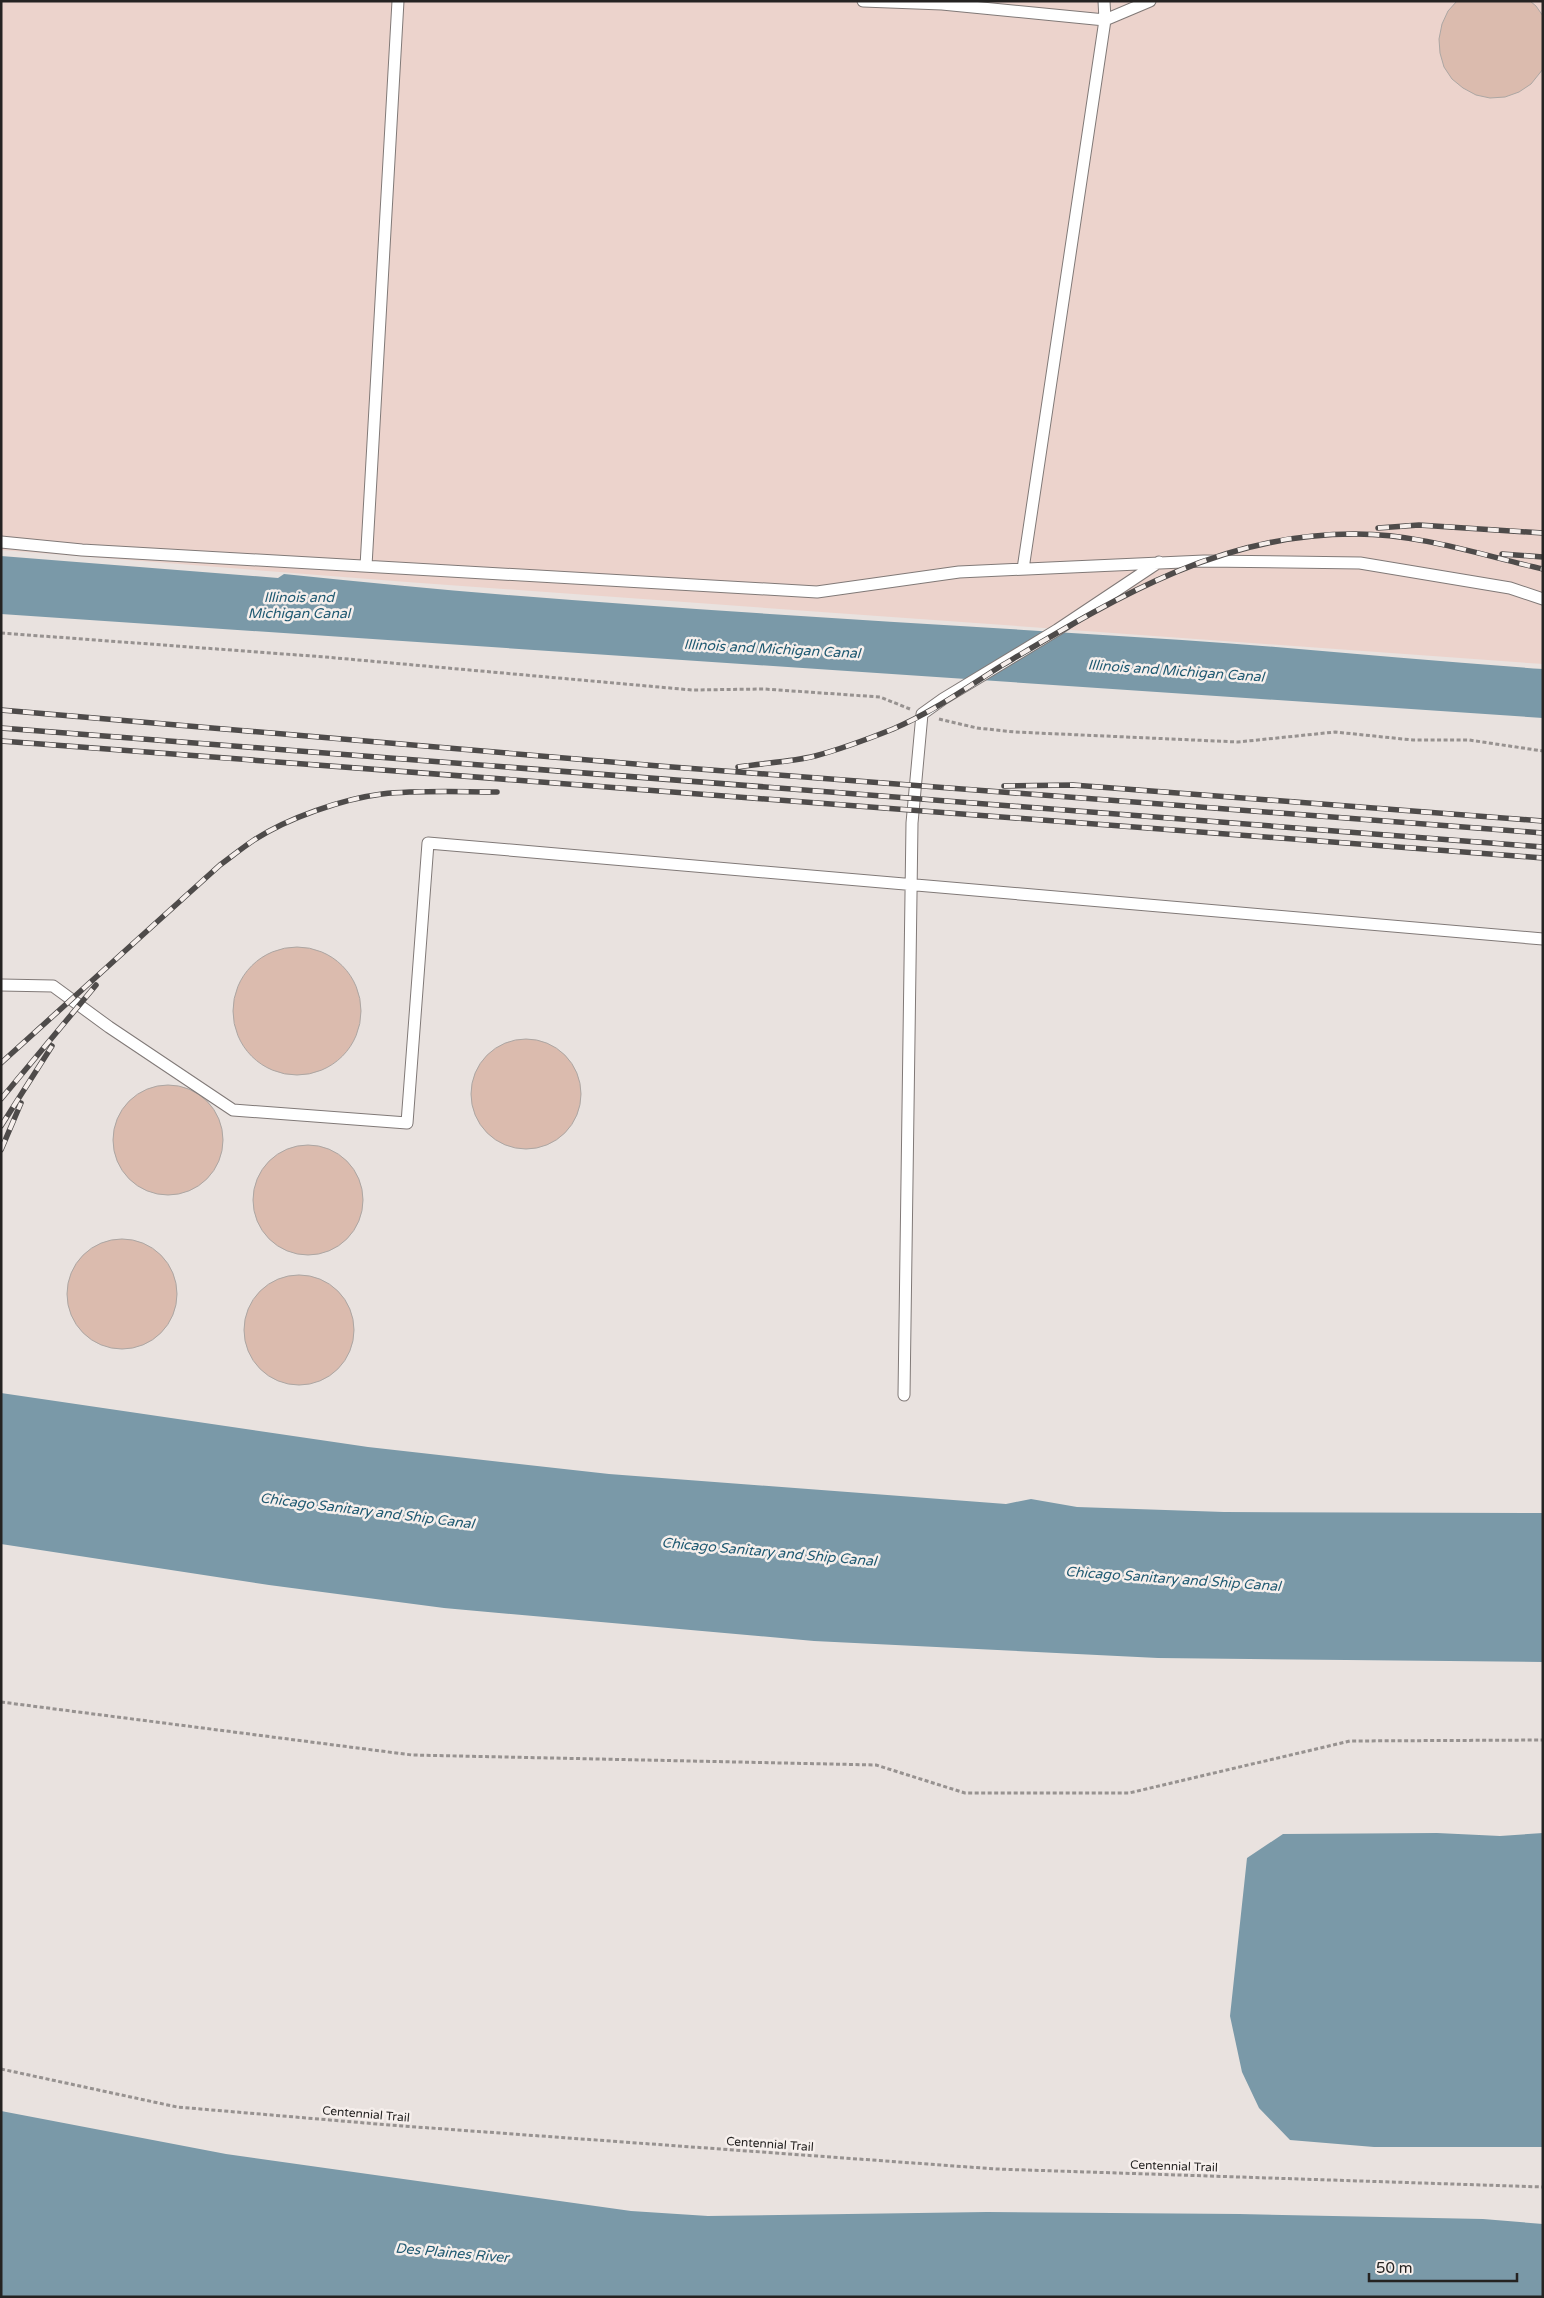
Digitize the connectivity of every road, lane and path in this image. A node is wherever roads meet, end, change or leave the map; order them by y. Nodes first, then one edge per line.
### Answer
1 (398, 1) edge
2 (863, 1) edge
3 (1104, 1) edge
4 (1150, 1) edge
5 (1105, 20) junction
6 (1, 542) edge
7 (1159, 562) junction
8 (366, 566) junction
9 (1023, 569) junction
10 (1543, 599) edge
11 (1, 633) edge
12 (922, 714) junction
13 (1543, 751) edge
14 (912, 885) junction
15 (1543, 939) edge
16 (1, 985) edge
17 (904, 1395) dead end
18 (1, 1702) edge
19 (1543, 1740) edge
20 (1, 2069) edge
21 (1543, 2187) edge

1 - 8 lane
2 - 5 lane
3 - 5 lane
4 - 5 lane
5 - 9 lane
6 - 8 lane
7 - 9 lane
7 - 10 lane
7 - 12 lane
8 - 9 lane
11 - 12 path
12 - 13 path
12 - 14 lane
14 - 15 lane
14 - 16 lane
14 - 17 lane
18 - 19 path
20 - 21 path, Centennial Trail

